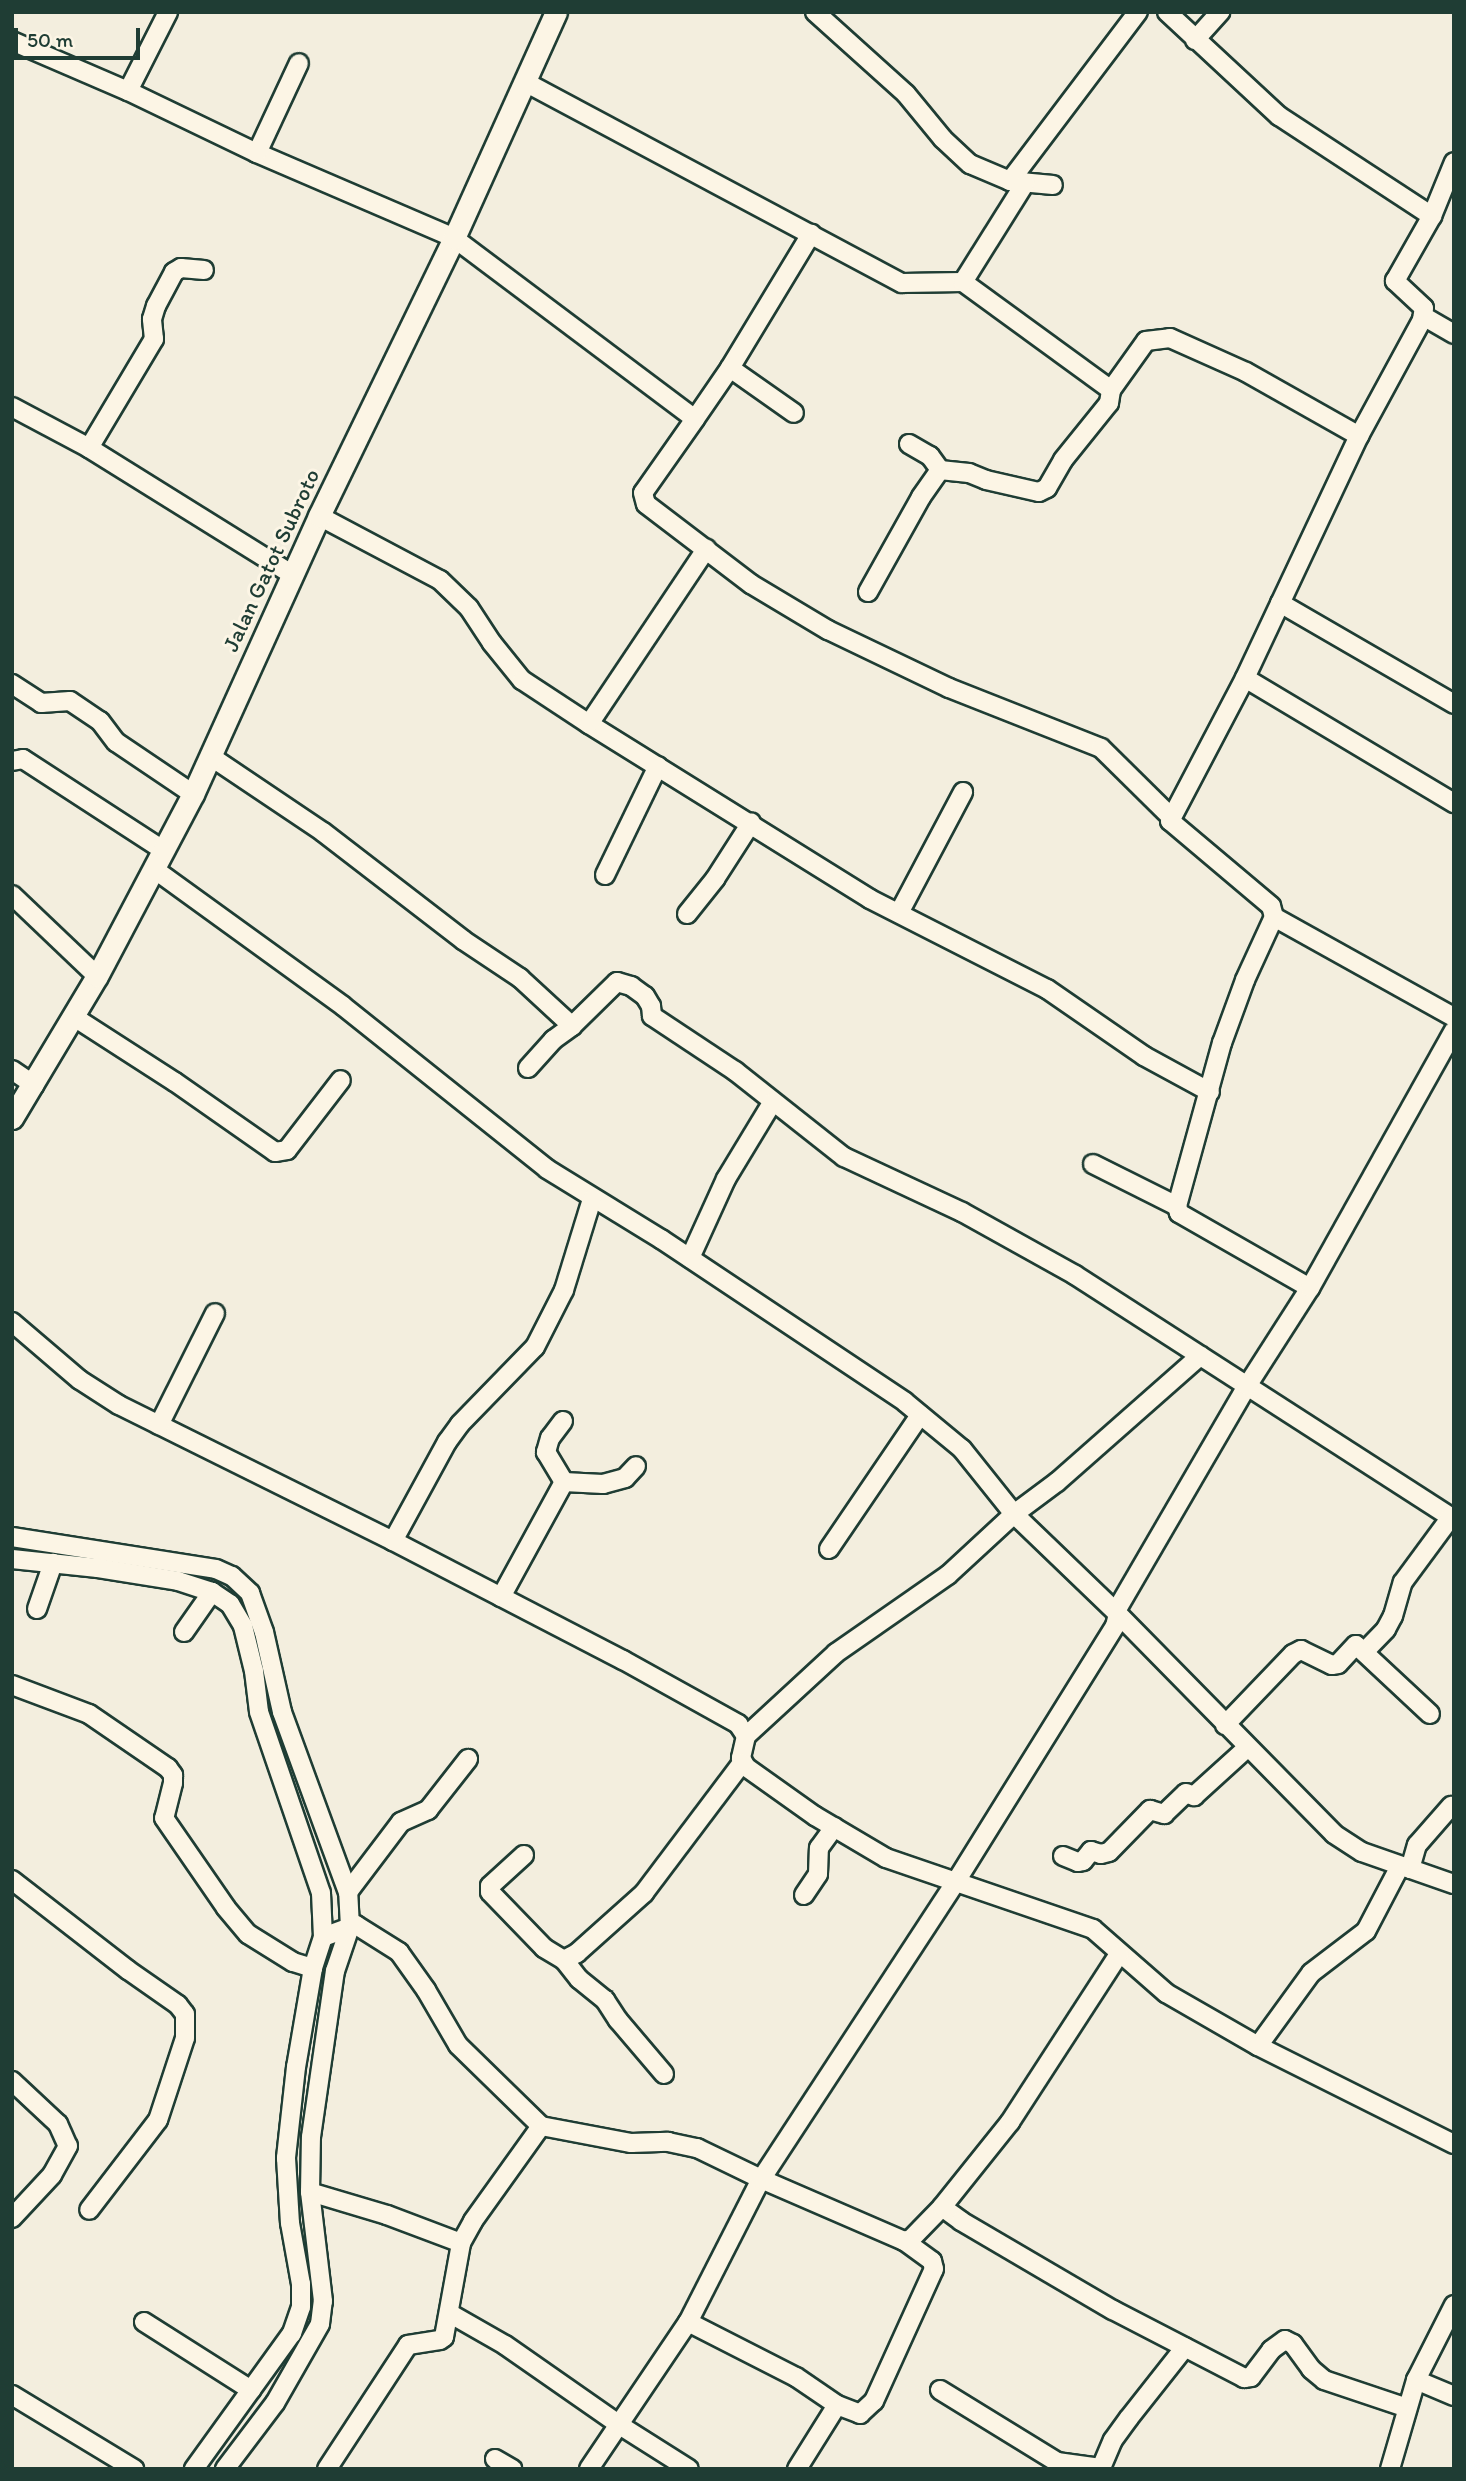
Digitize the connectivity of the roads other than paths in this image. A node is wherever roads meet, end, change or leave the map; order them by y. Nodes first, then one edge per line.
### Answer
1 (168, 12) edge
2 (556, 12) edge
3 (815, 12) edge
4 (1138, 12) edge
5 (1167, 12) edge
6 (1220, 12) edge
7 (1195, 40) junction
8 (12, 41) edge
9 (299, 63) dead end
10 (525, 82) junction
11 (128, 90) junction
12 (257, 153) junction
13 (1454, 162) edge
14 (1018, 182) junction
15 (1053, 185) dead end
16 (1432, 216) junction
17 (811, 234) junction
18 (454, 238) junction
19 (204, 270) dead end
20 (963, 282) junction
21 (1423, 316) junction
22 (1454, 334) edge
23 (730, 368) junction
24 (1111, 390) junction
25 (12, 407) edge
26 (794, 413) dead end
27 (695, 419) junction
28 (1360, 436) junction
29 (909, 444) dead end
30 (89, 448) junction
31 (940, 470) junction
32 (318, 516) junction
33 (706, 549) junction
34 (293, 575) junction
35 (868, 592) dead end
36 (1279, 603) junction
37 (1245, 678) junction
38 (12, 684) edge
39 (1454, 704) edge
40 (589, 724) junction
41 (210, 756) junction
42 (12, 761) edge
43 (658, 766) junction
44 (963, 792) dead end
45 (193, 794) junction
46 (1454, 803) edge
47 (1171, 817) junction
48 (751, 822) junction
49 (158, 859) junction
50 (605, 875) dead end
51 (12, 895) edge
52 (899, 913) junction
53 (687, 914) dead end
54 (1274, 917) junction
55 (97, 976) junction
56 (74, 1017) junction
57 (1454, 1017) edge
58 (572, 1026) junction
59 (1454, 1030) edge
60 (528, 1068) dead end
61 (12, 1070) edge
62 (341, 1080) dead end
63 (34, 1085) junction
64 (1210, 1092) junction
65 (772, 1103) junction
66 (12, 1118) edge
67 (1093, 1164) dead end
68 (592, 1199) junction
69 (1177, 1206) junction
70 (690, 1258) junction
71 (1310, 1288) junction
72 (215, 1313) dead end
73 (12, 1321) edge
74 (1200, 1356) junction
75 (1247, 1386) junction
76 (920, 1415) junction
77 (563, 1421) dead end
78 (159, 1425) junction
79 (636, 1466) dead end
80 (564, 1482) junction
81 (1013, 1514) junction
82 (1452, 1518) edge
83 (12, 1536) edge
84 (393, 1541) junction
85 (829, 1549) dead end
86 (50, 1554) junction
87 (12, 1559) edge
88 (228, 1590) junction
89 (502, 1597) junction
90 (37, 1608) dead end
91 (1117, 1612) junction
92 (184, 1632) dead end
93 (1365, 1651) junction
94 (12, 1685) edge
95 (1430, 1714) dead end
96 (1225, 1725) junction
97 (746, 1736) junction
98 (1247, 1748) junction
99 (468, 1759) dead end
100 (742, 1763) junction
101 (1451, 1806) dead end
102 (834, 1827) junction
103 (524, 1854) dead end
104 (1063, 1856) dead end
105 (1405, 1868) junction
106 (12, 1880) edge
107 (955, 1883) junction
108 (1454, 1884) edge
109 (348, 1892) junction
110 (804, 1895) dead end
111 (336, 1933) junction
112 (1119, 1954) junction
113 (564, 1960) junction
114 (313, 1968) junction
115 (1258, 2046) junction
116 (664, 2074) dead end
117 (12, 2081) edge
118 (541, 2126) junction
119 (1454, 2144) edge
120 (761, 2179) junction
121 (310, 2192) junction
122 (942, 2207) junction
123 (89, 2210) dead end
124 (12, 2217) edge
125 (904, 2241) junction
126 (461, 2243) junction
127 (1454, 2305) edge
128 (449, 2313) junction
129 (144, 2322) dead end
130 (688, 2322) junction
131 (1185, 2347) junction
132 (1416, 2379) junction
133 (251, 2390) junction
134 (940, 2390) dead end
135 (12, 2395) edge
136 (1454, 2396) edge
137 (837, 2405) junction
138 (1407, 2408) junction
139 (621, 2426) junction
140 (495, 2459) dead end
141 (114, 2464) edge
142 (1102, 2468) edge
143 (134, 2469) edge
144 (194, 2469) edge
145 (225, 2469) edge
146 (327, 2469) edge
147 (512, 2469) edge
148 (589, 2469) edge
149 (689, 2469) edge
150 (797, 2469) edge
151 (1390, 2469) edge

1 - 11 street
2 - 10 main road, Jalan Gatot Subroto
3 - 14 street
4 - 14 street
5 - 7 street
6 - 7 street
7 - 16 street
8 - 11 street
9 - 12 street
10 - 17 street
10 - 18 main road, Jalan Gatot Subroto
11 - 12 street
12 - 18 street
13 - 16 street
14 - 15 street
14 - 20 street
16 - 21 street
17 - 20 street
17 - 23 street
18 - 27 street
18 - 32 main road, Jalan Gatot Subroto
19 - 30 street
20 - 24 street
21 - 22 street
21 - 28 street
23 - 26 street
23 - 27 street
24 - 28 street
24 - 31 street
25 - 30 street
27 - 33 street
28 - 36 street
29 - 31 street
30 - 34 street
31 - 35 street
32 - 34 main road, Jalan Gatot Subroto
32 - 40 street
33 - 40 street
33 - 47 street
34 - 41 main road, Jalan Gatot Subroto
36 - 37 street
36 - 39 street
37 - 46 street
37 - 47 street
38 - 45 street
40 - 43 street
41 - 45 main road, Jalan Gatot Subroto
41 - 58 street
42 - 49 street
43 - 48 street
43 - 50 street
44 - 52 street
45 - 49 main road, Jalan Gatot Subroto
47 - 54 street
48 - 52 street
48 - 53 street
49 - 55 main road, Jalan Gatot Subroto
49 - 68 street
51 - 55 street
52 - 64 street
54 - 57 street
54 - 64 street
55 - 56 main road, Jalan Gatot Subroto
56 - 62 street
56 - 63 main road, Jalan Gatot Subroto
58 - 60 street
58 - 65 street
59 - 71 street
61 - 63 street
63 - 66 main road, Jalan Gatot Subroto
64 - 69 street
65 - 70 street
65 - 74 street
67 - 69 street
68 - 70 street
68 - 84 street
69 - 71 street
70 - 76 street
71 - 75 street
72 - 78 street
73 - 78 street
74 - 75 street
74 - 81 street
75 - 82 street
75 - 91 street
76 - 81 street
76 - 85 street
77 - 80 street
78 - 84 street
79 - 80 street
80 - 89 street
81 - 91 street
81 - 97 street
82 - 93 street
83 - 86 street
84 - 89 street
86 - 87 street
86 - 88 street
86 - 88 street
86 - 90 street
88 - 92 street
88 - 109 street
88 - 111 street
89 - 97 street
91 - 96 street
91 - 107 street
93 - 95 street
93 - 96 street
94 - 114 street
96 - 98 street
97 - 100 street
98 - 104 street
98 - 105 street
99 - 109 street
100 - 102 street
100 - 113 street
101 - 105 street
102 - 107 street
102 - 110 street
103 - 113 street
105 - 108 street
105 - 115 street
106 - 123 street
107 - 112 street
107 - 120 street
109 - 111 street
111 - 114 street
111 - 118 street
111 - 121 street
112 - 115 street
112 - 122 street
113 - 116 street
114 - 133 street
115 - 119 street
117 - 124 street
118 - 120 street
118 - 126 street
120 - 125 street
120 - 130 street
121 - 126 street
121 - 145 street
122 - 125 street
122 - 131 street
125 - 137 street
126 - 128 street
127 - 132 street
128 - 139 street
128 - 146 street
129 - 133 street
130 - 137 street
130 - 139 street
131 - 138 street
131 - 142 street
132 - 136 street
132 - 138 street
133 - 144 street
134 - 142 street
135 - 141 street
137 - 150 street
138 - 151 street
139 - 148 street
139 - 149 street
140 - 147 street
141 - 143 street

